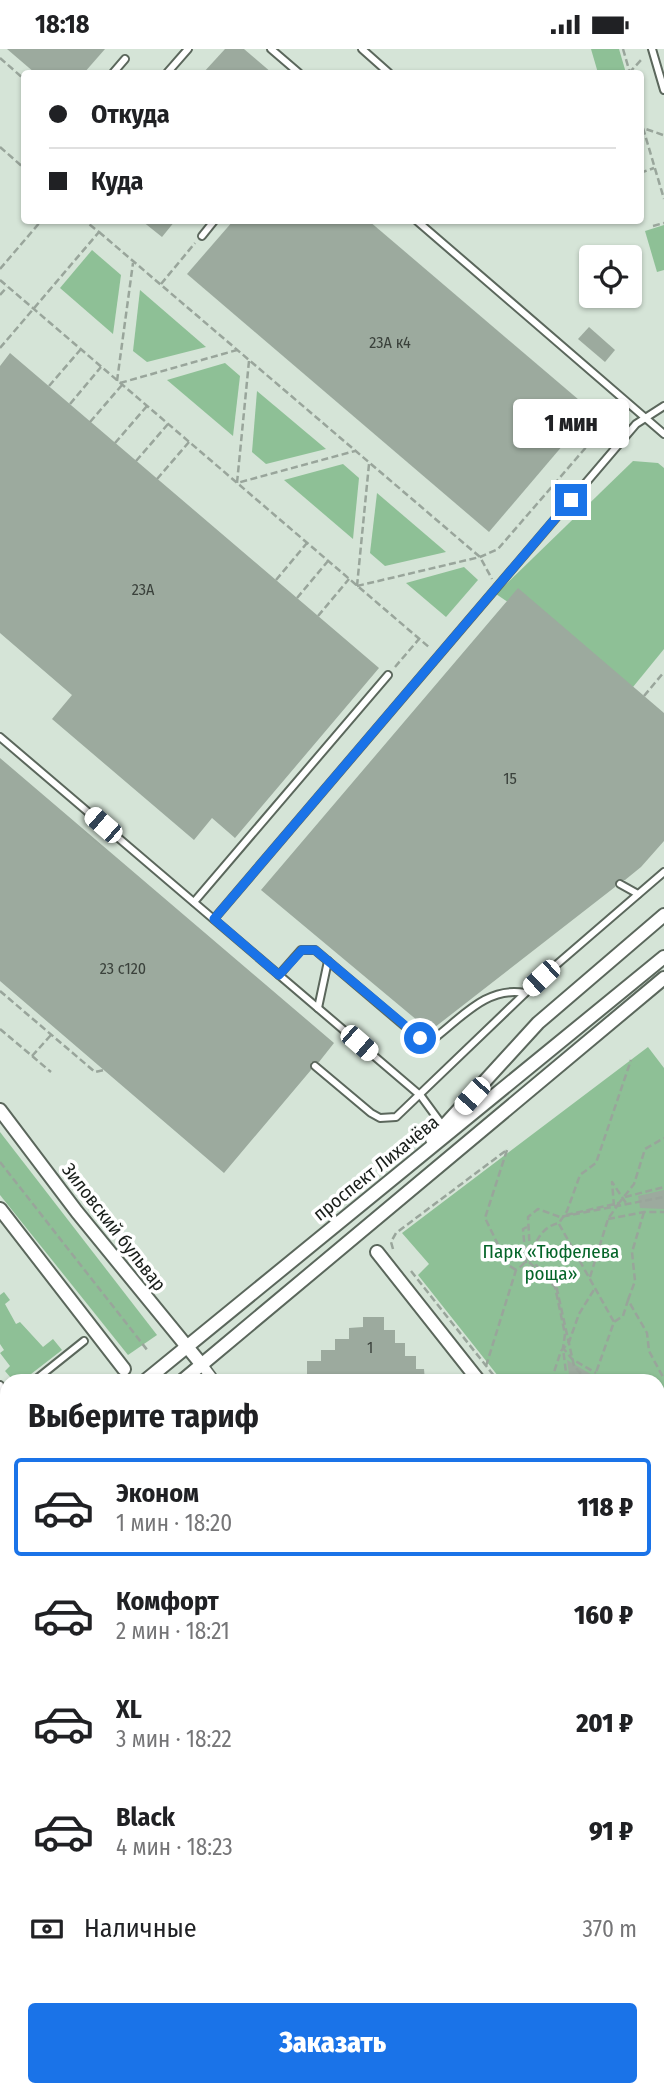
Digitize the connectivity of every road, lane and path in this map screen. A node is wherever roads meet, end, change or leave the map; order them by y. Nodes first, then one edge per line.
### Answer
1 (188, 49) edge
2 (271, 49) edge
3 (362, 49) edge
4 (623, 49) edge
5 (652, 49) edge
6 (0, 58) edge
7 (125, 59) dead end
8 (641, 60) dead end
9 (116, 70) edge
10 (170, 70) edge
11 (296, 70) edge
12 (386, 70) edge
13 (629, 70) edge
14 (633, 70) edge
15 (21, 76) edge
16 (664, 90) edge
17 (644, 128) edge
18 (644, 131) edge
19 (663, 135) edge
20 (0, 147) edge
21 (21, 165) edge
22 (655, 168) junction
23 (644, 172) edge
24 (664, 181) edge
25 (659, 182) junction
26 (664, 199) edge
27 (664, 223) edge
28 (38, 224) edge
29 (89, 224) edge
30 (211, 224) edge
31 (421, 224) edge
32 (653, 226) dead end
33 (99, 232) junction
34 (201, 236) joint
35 (133, 261) junction
36 (0, 269) edge
37 (0, 280) edge
38 (160, 284) junction
39 (7, 287) junction
40 (0, 295) edge
41 (34, 309) junction
42 (0, 348) edge
43 (80, 349) junction
44 (237, 350) junction
45 (250, 361) junction
46 (101, 367) junction
47 (120, 383) junction
48 (49, 386) dead end
49 (628, 400) junction
50 (70, 404) dead end
51 (147, 406) junction
52 (664, 406) edge
53 (646, 415) junction
54 (90, 422) dead end
55 (168, 424) junction
56 (664, 434) edge
57 (189, 442) junction
58 (116, 443) dead end
59 (355, 451) junction
60 (136, 461) dead end
61 (369, 463) junction
62 (157, 479) dead end
63 (237, 483) junction
64 (307, 543) junction
65 (480, 557) junction
66 (328, 561) junction
67 (349, 579) junction
68 (276, 580) dead end
69 (499, 585) junction
70 (357, 586) junction
71 (297, 598) dead end
72 (318, 616) dead end
73 (419, 639) junction
74 (438, 655) junction
75 (664, 672) edge
76 (388, 675) joint
77 (644, 696) dead end
78 (0, 737) edge
79 (664, 872) edge
80 (620, 884) dead end
81 (638, 894) junction
82 (194, 902) junction
83 (664, 915) edge
84 (214, 919) junction
85 (664, 957) edge
86 (328, 961) junction
87 (279, 975) junction
88 (664, 978) edge
89 (0, 991) edge
90 (525, 993) junction
91 (318, 1008) junction
92 (0, 1029) edge
93 (51, 1034) junction
94 (32, 1056) junction
95 (631, 1060) dead end
96 (315, 1066) dead end
97 (104, 1070) dead end
98 (51, 1072) dead end
99 (421, 1095) junction
100 (0, 1110) edge
101 (443, 1126) junction
102 (664, 1138) edge
103 (432, 1140) dead end
104 (0, 1162) edge
105 (664, 1187) edge
106 (625, 1196) junction
107 (664, 1196) edge
108 (619, 1203) junction
109 (626, 1203) junction
110 (614, 1206) junction
111 (0, 1209) edge
112 (644, 1212) junction
113 (664, 1212) edge
114 (566, 1215) junction
115 (608, 1219) junction
116 (559, 1223) junction
117 (527, 1227) junction
118 (376, 1252) dead end
119 (395, 1254) dead end
120 (527, 1262) junction
121 (516, 1270) junction
122 (415, 1275) dead end
123 (590, 1277) junction
124 (595, 1288) junction
125 (628, 1300) junction
126 (614, 1322) junction
127 (84, 1342) dead end
128 (186, 1348) junction
129 (563, 1348) junction
130 (148, 1351) dead end
131 (202, 1365) junction
132 (486, 1366) junction
133 (124, 1370) dead end
134 (43, 1374) edge
135 (154, 1374) edge
136 (191, 1374) edge
137 (209, 1374) edge
138 (473, 1374) edge
139 (492, 1374) edge
140 (554, 1374) edge
141 (566, 1374) edge
142 (581, 1374) edge
143 (590, 1374) edge
144 (595, 1374) edge
145 (661, 1374) edge

1 - 10 lane
2 - 11 lane
3 - 12 lane
4 - 13 path
5 - 16 lane
6 - 15 path
7 - 9 lane
8 - 14 path
17 - 19 path
18 - 22 path
20 - 21 path
22 - 23 path
22 - 25 path
24 - 25 path
25 - 26 path
27 - 32 path
28 - 36 path
29 - 33 path
30 - 34 lane
31 - 49 lane
33 - 35 path
33 - 41 path
34 - 38 path
35 - 38 path
35 - 47 path
37 - 39 path
38 - 44 path
39 - 40 path
39 - 41 path
41 - 42 path
41 - 43 path
43 - 46 path
43 - 48 path
44 - 45 path
44 - 47 path
45 - 59 path
45 - 63 path
46 - 47 path
46 - 50 path
47 - 51 path
47 - 54 path
49 - 53 lane
49 - 65 path
51 - 55 path
51 - 58 path
52 - 53 lane
53 - 56 lane
53 - 69 lane
55 - 57 path
55 - 60 path
57 - 62 path
57 - 63 path
59 - 61 path
59 - 63 path
61 - 65 path
61 - 70 path
63 - 64 path
64 - 66 path
64 - 68 path
65 - 69 path
65 - 70 path
66 - 67 path
66 - 71 path
67 - 70 path
67 - 72 path
69 - 74 lane
70 - 73 path
73 - 74 path
73 - 76 path
74 - 84 lane
75 - 77 path
76 - 82 lane
78 - 82 lane
79 - 81 lane
80 - 81 lane
81 - 90 lane
82 - 84 lane
83 - 101 street
84 - 87 lane
85 - 128 street, проспект Лихачёва
86 - 87 lane
86 - 90 lane
86 - 91 lane
87 - 91 lane
88 - 131 street, проспект Лихачёва
89 - 93 path
90 - 99 lane
91 - 99 lane
92 - 94 path
93 - 94 path
93 - 97 path
94 - 98 path
95 - 114 path
96 - 99 lane
99 - 101 lane
100 - 128 street, Зиловский бульвар
101 - 103 street
102 - 106 path
104 - 130 path
105 - 106 path
106 - 108 path
107 - 109 path, bridge
108 - 114 path
108 - 115 path
109 - 110 path, bridge
109 - 110 path
110 - 117 path, bridge
111 - 133 street
112 - 113 path
112 - 115 path
112 - 125 path
114 - 116 path
115 - 123 path
116 - 120 path
116 - 123 path
117 - 120 path
117 - 142 path, bridge
118 - 138 street
119 - 121 path
120 - 121 path
120 - 129 path
121 - 132 path
122 - 132 path
123 - 124 path
124 - 126 path
124 - 129 path
125 - 126 path
125 - 145 path
126 - 144 path
127 - 134 lane
128 - 131 street, Зиловский бульвар
128 - 135 street, проспект Лихачёва
129 - 140 path
129 - 141 path
129 - 143 path
131 - 136 street, проспект Лихачёва
131 - 137 street
132 - 139 path

